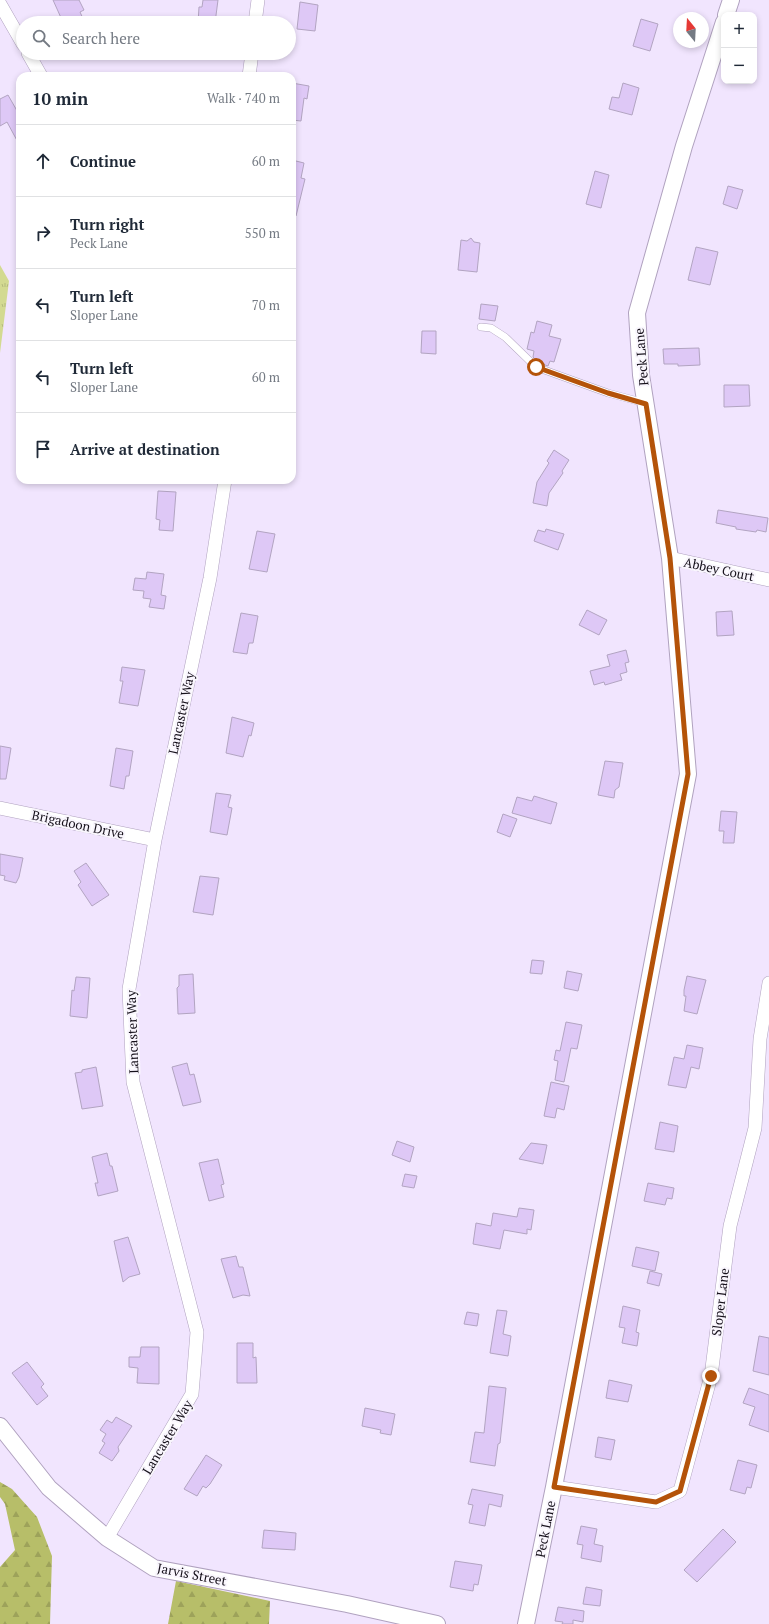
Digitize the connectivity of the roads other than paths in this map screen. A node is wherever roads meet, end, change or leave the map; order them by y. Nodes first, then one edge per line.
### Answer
1 (258, 0) edge
2 (731, 0) edge
3 (0, 4) edge
4 (727, 12) edge
5 (256, 16) edge
6 (721, 31) edge
7 (16, 32) edge
8 (32, 60) edge
9 (251, 60) edge
10 (40, 72) edge
11 (250, 72) edge
12 (481, 327) dead end
13 (646, 404) junction
14 (224, 484) edge
15 (670, 558) junction
16 (769, 580) edge
17 (0, 808) edge
18 (155, 840) junction
19 (769, 983) edge
20 (0, 1426) edge
21 (554, 1487) junction
22 (107, 1538) junction
23 (437, 1624) edge
24 (526, 1624) edge

1 - 5 street
2 - 4 street
3 - 7 street
6 - 13 street, Peck Lane
8 - 10 street
9 - 11 street
12 - 13 lane
13 - 15 street, Peck Lane
14 - 18 street, Lancaster Way
15 - 16 street, Abbey Court
15 - 21 street, Peck Lane
17 - 18 street, Brigadoon Drive
18 - 22 street, Lancaster Way
19 - 21 street, Sloper Lane
20 - 22 street, Jarvis Street
21 - 24 street, Peck Lane
22 - 23 street, Jarvis Street

